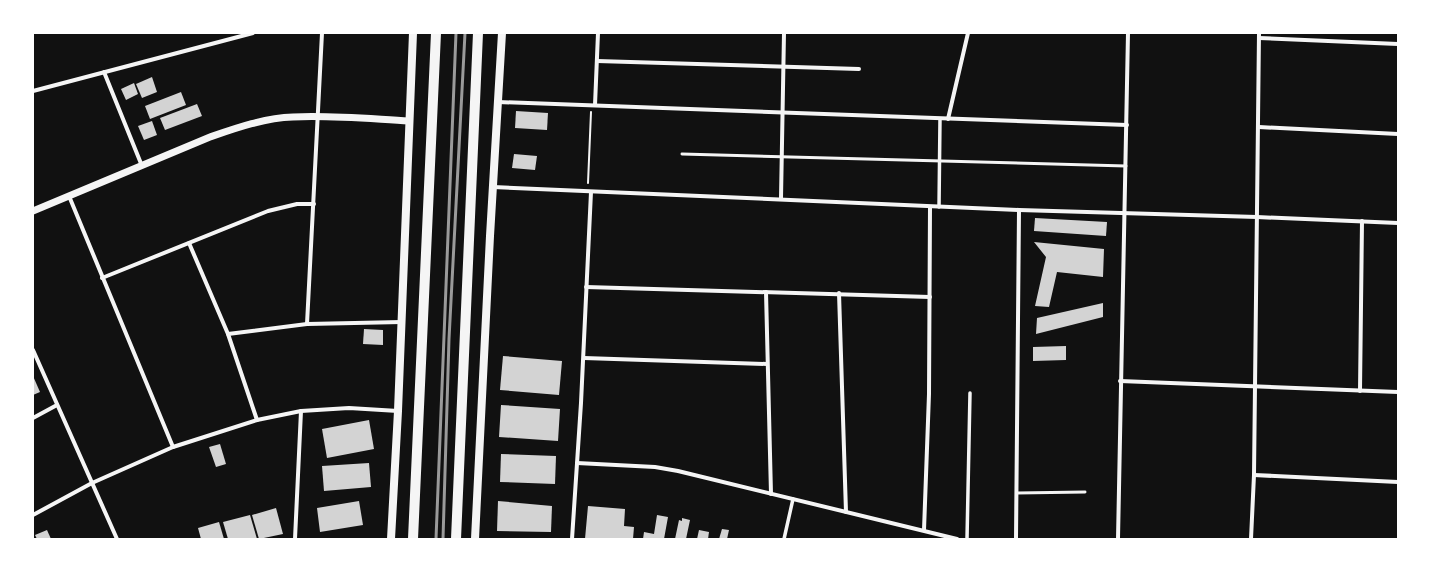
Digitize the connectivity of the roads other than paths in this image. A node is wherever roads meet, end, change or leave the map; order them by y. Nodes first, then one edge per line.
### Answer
1 (253, 33) edge
2 (322, 33) edge
3 (413, 33) edge
4 (436, 33) edge
5 (478, 33) edge
6 (502, 33) edge
7 (598, 33) edge
8 (784, 33) edge
9 (968, 33) edge
10 (1128, 33) edge
11 (1259, 33) edge
12 (1259, 38) junction
13 (1398, 44) edge
14 (597, 61) junction
15 (783, 66) junction
16 (859, 69) dead end
17 (104, 72) junction
18 (33, 91) edge
19 (498, 102) junction
20 (593, 105) junction
21 (782, 113) junction
22 (318, 117) junction
23 (940, 119) junction
24 (948, 119) junction
25 (409, 121) junction
26 (1127, 125) junction
27 (1259, 127) junction
28 (1398, 134) edge
29 (682, 154) dead end
30 (781, 156) junction
31 (940, 161) junction
32 (142, 166) junction
33 (1126, 166) junction
34 (493, 187) junction
35 (589, 192) junction
36 (69, 196) junction
37 (781, 198) junction
38 (314, 204) junction
39 (930, 207) junction
40 (939, 207) junction
41 (1019, 210) junction
42 (33, 211) edge
43 (1125, 213) junction
44 (1257, 217) junction
45 (1362, 221) junction
46 (1398, 223) edge
47 (189, 243) junction
48 (102, 278) junction
49 (586, 287) junction
50 (766, 292) junction
51 (839, 293) junction
52 (930, 297) junction
53 (402, 322) junction
54 (308, 324) junction
55 (228, 334) junction
56 (33, 350) edge
57 (584, 358) junction
58 (767, 364) junction
59 (1120, 381) junction
60 (1255, 385) junction
61 (1360, 391) junction
62 (1398, 392) edge
63 (970, 393) dead end
64 (57, 405) junction
65 (301, 411) junction
66 (398, 411) junction
67 (33, 418) edge
68 (257, 420) junction
69 (173, 447) junction
70 (578, 463) junction
71 (1254, 475) junction
72 (1398, 482) edge
73 (92, 484) junction
74 (1084, 492) dead end
75 (1017, 493) junction
76 (771, 494) junction
77 (793, 499) junction
78 (846, 512) junction
79 (33, 515) edge
80 (924, 530) junction
81 (117, 539) edge
82 (295, 539) edge
83 (391, 539) edge
84 (412, 539) edge
85 (456, 539) edge
86 (475, 539) edge
87 (572, 539) edge
88 (784, 539) edge
89 (957, 539) edge
90 (967, 539) edge
91 (1016, 539) edge
92 (1118, 539) edge
93 (1251, 539) edge

1 - 17 street
2 - 22 street
3 - 25 main road
4 - 84 main road
5 - 85 main road
6 - 19 main road
7 - 14 street
8 - 15 street
9 - 24 street
10 - 26 street
11 - 12 street
12 - 13 street
12 - 27 street
14 - 15 street
14 - 20 street
15 - 16 street
15 - 21 street
17 - 18 street
17 - 32 street
19 - 20 street
19 - 34 main road
20 - 21 street
21 - 23 street
21 - 30 street
22 - 25 street
22 - 32 street
22 - 38 street
23 - 24 street
23 - 31 street
24 - 26 street
25 - 53 main road
26 - 33 street
27 - 28 street
27 - 44 street
29 - 30 lane
30 - 31 lane
30 - 37 street
31 - 33 lane
31 - 40 street
32 - 36 street
33 - 43 street
34 - 35 street
34 - 86 main road
35 - 37 street
35 - 49 street
36 - 42 street
36 - 48 street
37 - 39 street
38 - 47 street
38 - 54 street
39 - 40 street
39 - 52 street
40 - 41 street
41 - 43 street
41 - 75 street
43 - 44 street
43 - 59 street
44 - 45 street
44 - 60 street
45 - 46 street
45 - 61 street
47 - 48 street
47 - 55 street
48 - 69 street
49 - 50 street
49 - 57 street
50 - 51 street
50 - 58 street
51 - 52 street
51 - 78 street
52 - 80 street
53 - 54 street
53 - 66 main road
54 - 55 street
55 - 68 street
56 - 64 street
57 - 58 street
57 - 70 street
58 - 76 street
59 - 60 street
59 - 92 street
60 - 61 street
60 - 71 street
61 - 62 street
63 - 90 street
64 - 67 street
64 - 73 street
65 - 66 street
65 - 68 street
65 - 82 street
66 - 83 main road
68 - 69 street
69 - 73 street
70 - 76 street
70 - 87 street
71 - 72 street
71 - 93 street
73 - 79 street
73 - 81 street
74 - 75 lane
75 - 91 street
76 - 77 street
77 - 78 street
77 - 88 street
78 - 80 street
80 - 89 street

